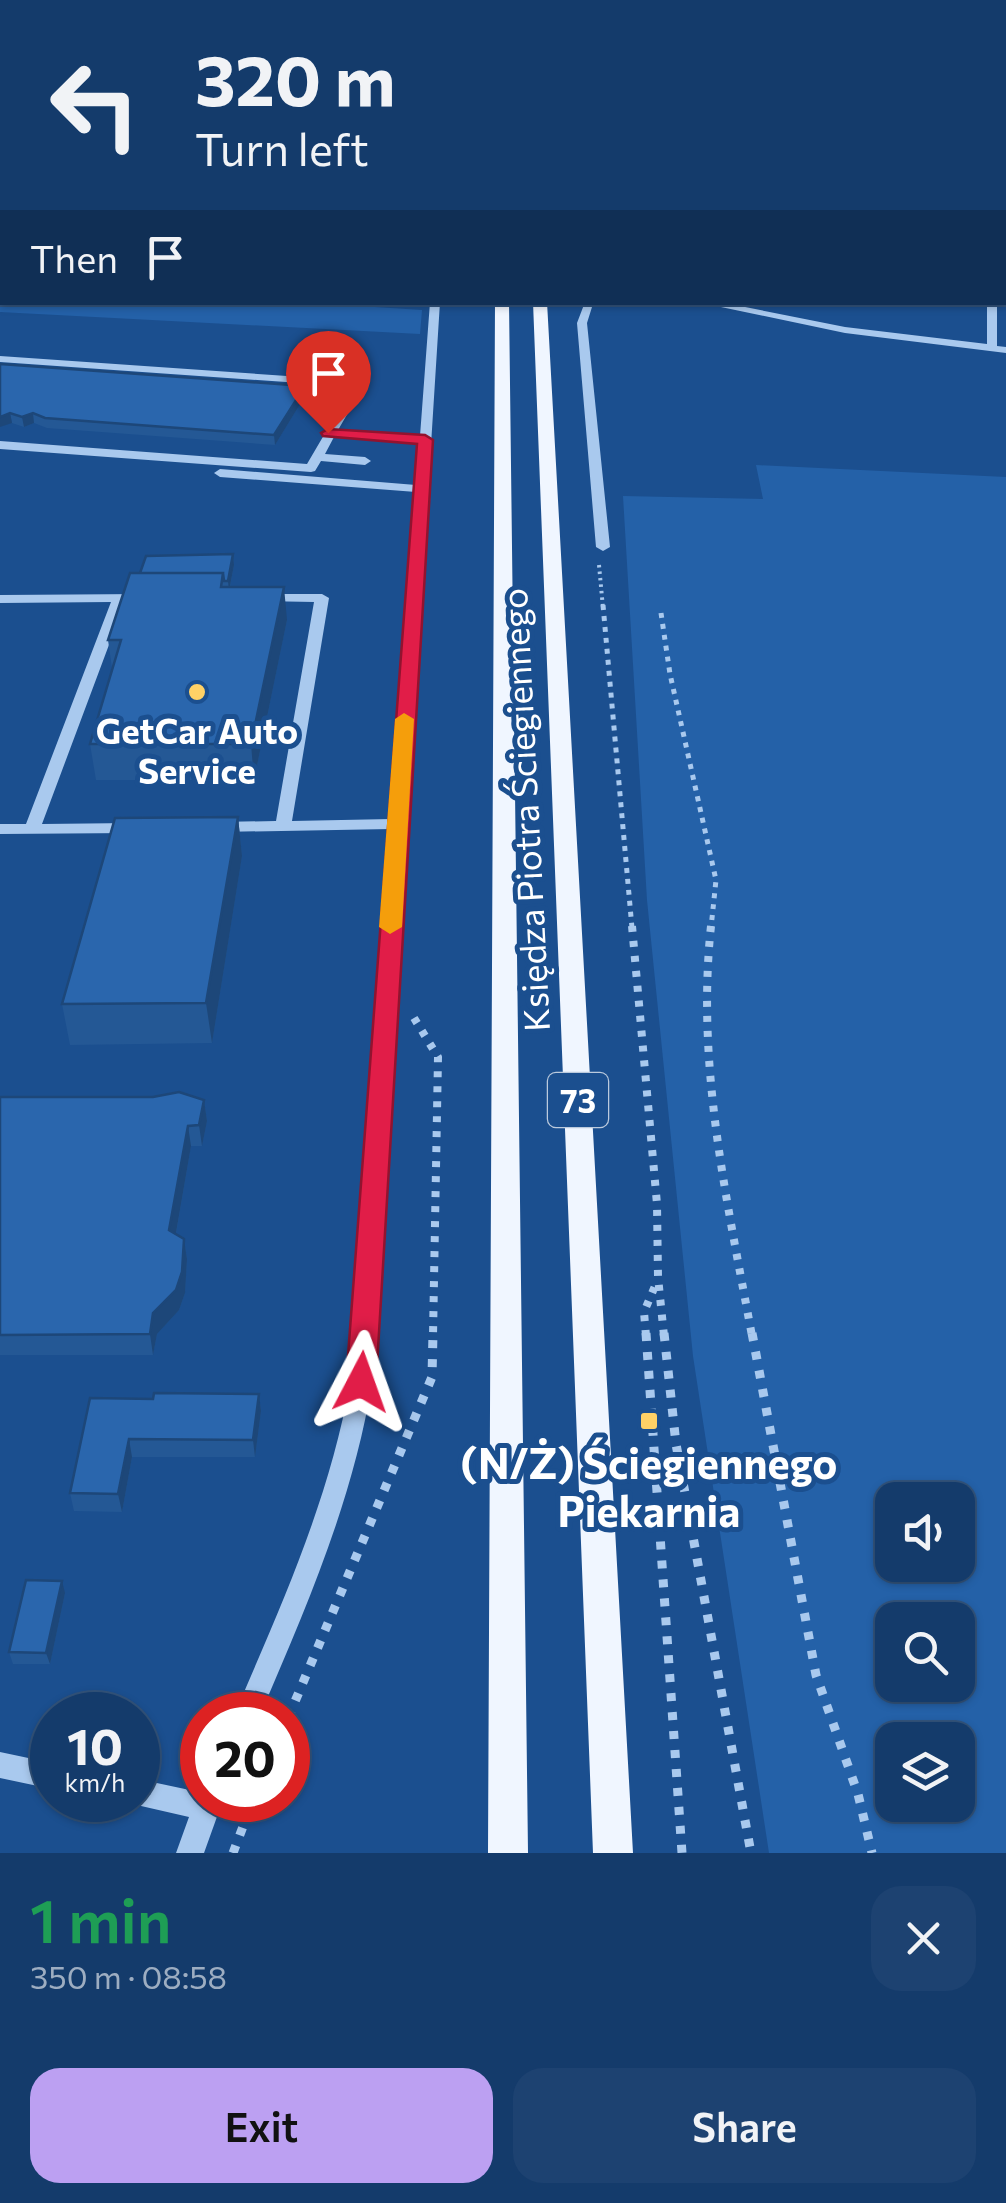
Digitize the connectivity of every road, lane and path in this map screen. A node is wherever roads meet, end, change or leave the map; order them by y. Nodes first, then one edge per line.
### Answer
1 (435, 305) edge
2 (502, 305) edge
3 (540, 305) edge
4 (588, 305) edge
5 (717, 305) edge
6 (992, 305) edge
7 (992, 348) junction
8 (1006, 350) edge
9 (0, 359) edge
10 (328, 433) junction
11 (425, 440) junction
12 (0, 445) edge
13 (0, 456) edge
14 (365, 460) dead end
15 (314, 462) junction
16 (364, 484) junction
17 (422, 489) junction
18 (603, 548) joint
19 (119, 598) junction
20 (156, 598) edge
21 (248, 598) edge
22 (0, 599) edge
23 (661, 613) dead end
24 (397, 824) junction
25 (283, 827) junction
26 (148, 828) edge
27 (206, 828) edge
28 (0, 829) edge
29 (32, 829) junction
30 (658, 1277) junction
31 (256, 1692) edge
32 (0, 1766) edge
33 (30, 1772) edge
34 (201, 1822) edge
35 (245, 1822) edge
36 (190, 1853) edge
37 (233, 1853) edge
38 (508, 1853) edge
39 (613, 1853) edge
40 (682, 1853) edge
41 (751, 1853) edge
42 (872, 1853) edge

1 - 11 street
2 - 38 main road, Księdza Piotra Ściegiennego / 73
3 - 39 main road, Księdza Piotra Ściegiennego / 73
4 - 18 street
5 - 7 street
6 - 7 street
7 - 8 street
9 - 10 street
10 - 11 street
10 - 15 street
11 - 17 street
12 - 15 street
13 - 16 street
14 - 15 street
15 - 16 street
16 - 17 street
17 - 24 street
18 - 30 path
19 - 20 street
19 - 22 street
19 - 29 street
21 - 25 street
23 - 42 path
24 - 25 street
24 - 31 street
25 - 27 street
26 - 29 street
28 - 29 street
30 - 40 path
30 - 41 path
32 - 33 street
34 - 36 street
35 - 37 path

